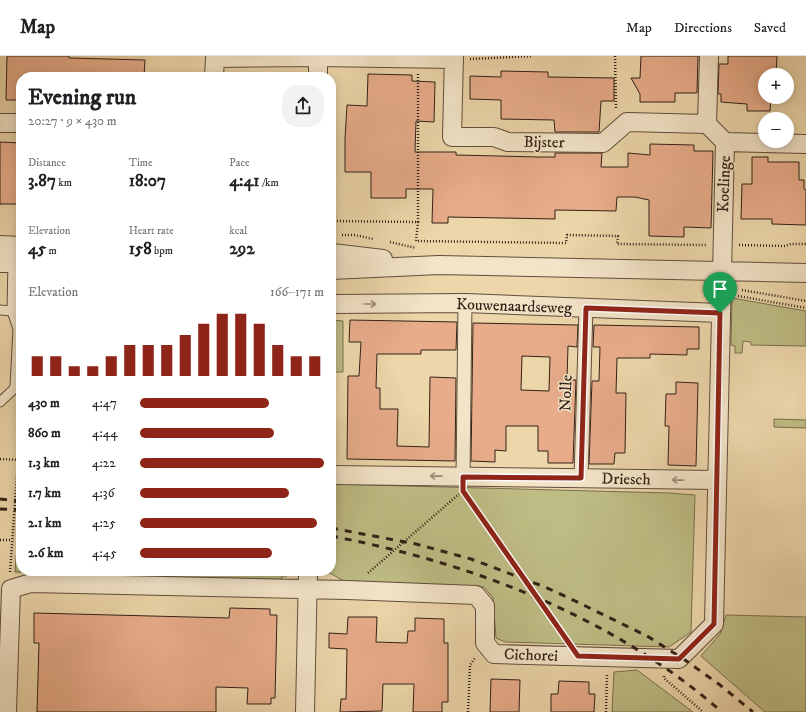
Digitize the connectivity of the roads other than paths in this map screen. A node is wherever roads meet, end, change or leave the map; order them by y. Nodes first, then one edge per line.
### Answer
1 (318, 56) edge
2 (709, 56) edge
3 (215, 57) edge
4 (454, 58) edge
5 (214, 72) edge
6 (318, 72) edge
7 (0, 123) edge
8 (16, 123) edge
9 (708, 124) junction
10 (725, 142) junction
11 (806, 144) edge
12 (11, 254) edge
13 (336, 261) edge
14 (721, 271) junction
15 (806, 273) edge
16 (465, 303) junction
17 (336, 304) edge
18 (586, 308) junction
19 (0, 310) edge
20 (12, 311) junction
21 (720, 313) junction
22 (16, 323) edge
23 (16, 367) edge
24 (0, 402) edge
25 (336, 475) edge
26 (463, 477) junction
27 (581, 478) junction
28 (717, 480) junction
29 (308, 576) edge
30 (308, 589) junction
31 (714, 624) joint
32 (7, 712) edge
33 (305, 712) edge

1 - 3 street
1 - 4 street
1 - 6 street
2 - 9 street
3 - 5 street
4 - 9 street, Bijster
7 - 8 street
9 - 10 street, Koelinge
10 - 11 street
10 - 14 street, Koelinge
12 - 20 lane
13 - 14 street
14 - 15 street
14 - 21 street, Koelinge
17 -> 16 street, Kouwenaardseweg
16 - 18 street, Kouwenaardseweg
16 - 26 street
18 - 21 street, Kouwenaardseweg
18 - 27 street, Nolle
19 - 20 lane
20 - 22 lane
21 - 28 street, Koelinge
23 - 24 lane
26 -> 25 street, Driesch
26 - 27 street, Driesch
28 -> 27 street, Driesch
28 - 31 street, Koelinge
29 - 30 street
30 - 31 street, Cichorei
30 - 32 street, Cichorei
30 - 33 street

